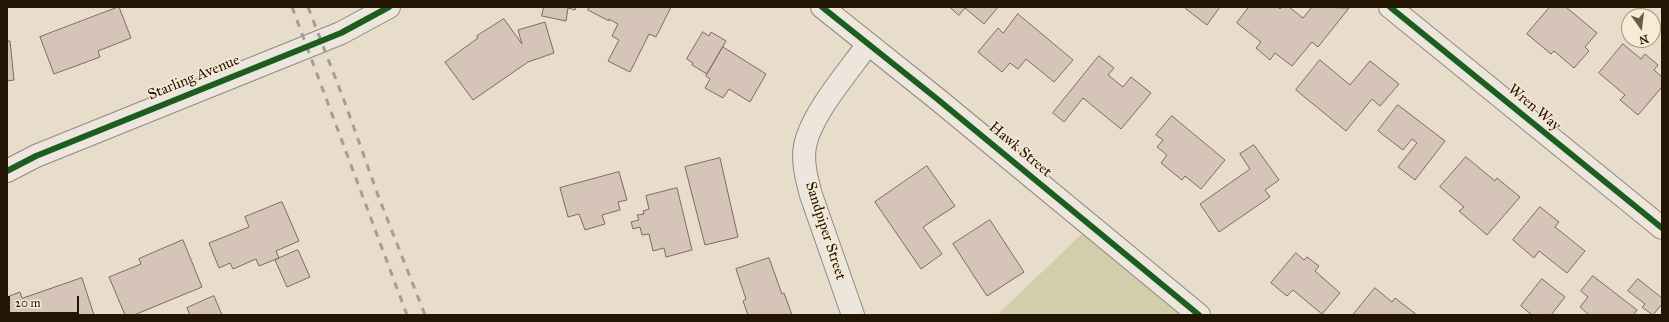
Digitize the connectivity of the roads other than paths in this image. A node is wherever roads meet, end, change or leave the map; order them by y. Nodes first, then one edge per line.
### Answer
1 (389, 7) edge
2 (822, 7) edge
3 (1390, 7) edge
4 (868, 44) junction
5 (7, 171) edge
6 (1662, 228) edge
7 (853, 315) edge
8 (1199, 315) edge

1 - 5 street, Starling Avenue
2 - 4 street, Hawk Street
3 - 6 street, Wren Way
4 - 7 street, Sandpiper Street
4 - 8 street, Hawk Street

